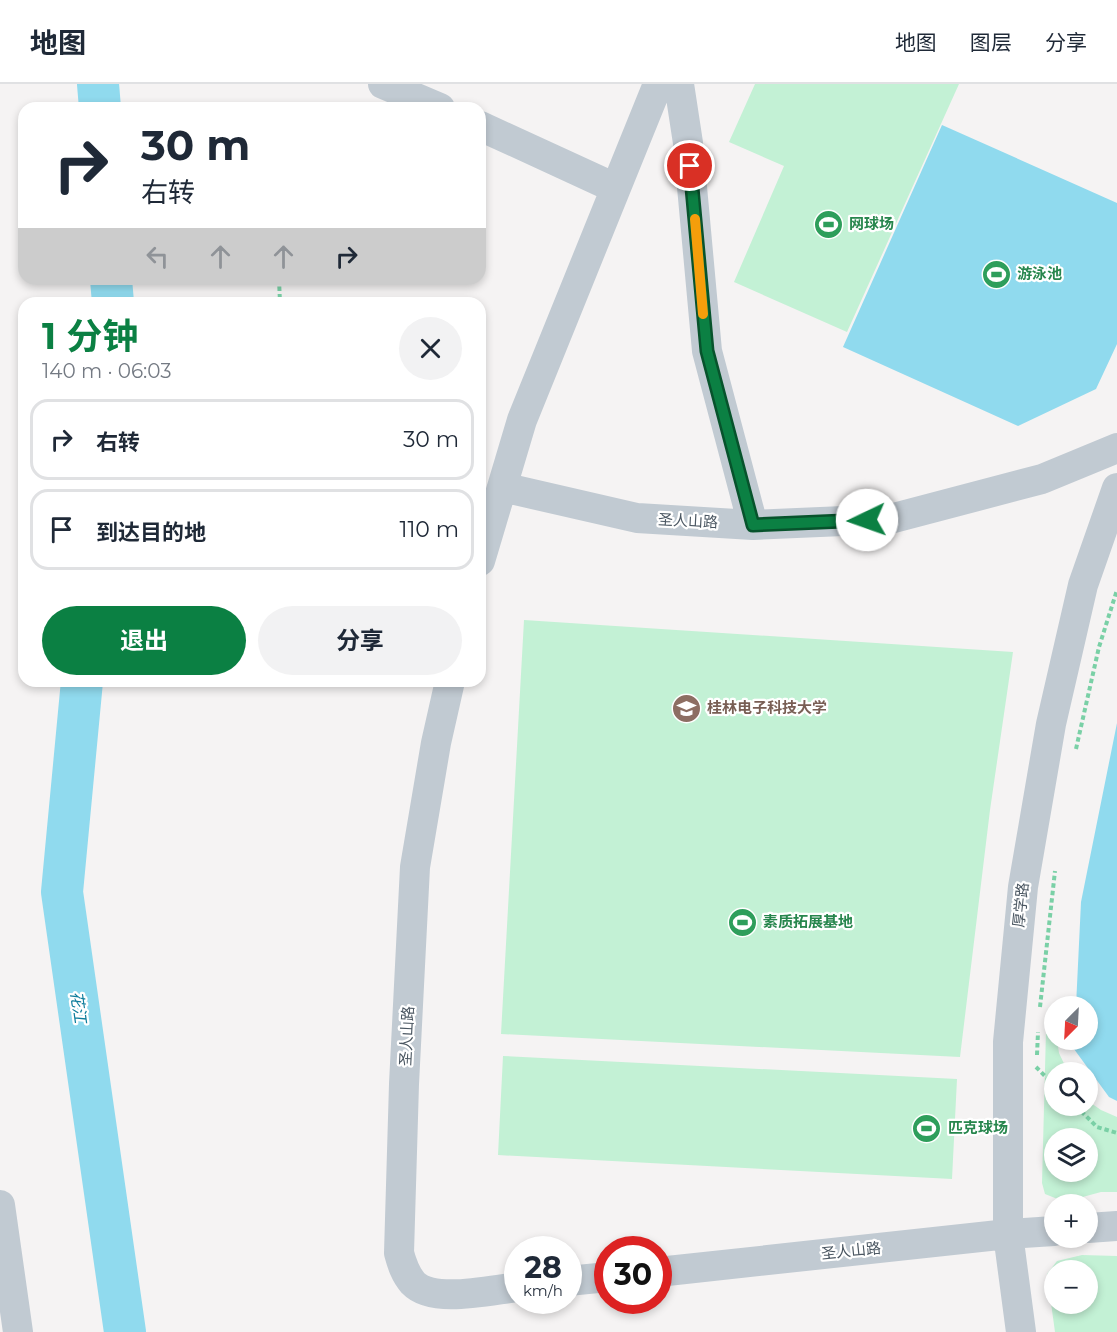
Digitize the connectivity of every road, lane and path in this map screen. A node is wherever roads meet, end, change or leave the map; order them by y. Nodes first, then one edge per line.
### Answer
1 (382, 84) edge
2 (658, 84) edge
3 (679, 84) edge
4 (433, 98) edge
5 (486, 129) edge
6 (615, 188) junction
7 (1117, 448) edge
8 (502, 487) junction
9 (1117, 488) edge
10 (753, 525) junction
11 (486, 541) edge
12 (1117, 590) edge
13 (449, 687) edge
14 (1074, 758) dead end
15 (1055, 869) dead end
16 (1039, 1018) dead end
17 (1038, 1030) dead end
18 (1036, 1067) junction
19 (1044, 1075) edge
20 (1035, 1079) dead end
21 (1086, 1116) edge
22 (1117, 1133) edge
23 (0, 1205) edge
24 (1117, 1226) edge
25 (1098, 1227) edge
26 (1044, 1232) edge
27 (1008, 1234) junction
28 (672, 1270) edge
29 (504, 1289) edge
30 (18, 1332) edge
31 (1021, 1332) edge

1 - 4 street
2 - 6 street
3 - 10 street
5 - 6 street
6 - 8 street
7 - 10 street, 圣人山路
8 - 10 street, 圣人山路
8 - 11 street
9 - 27 street, 厚学路
12 - 14 path
13 - 29 street, 圣人山路
15 - 16 path
17 - 18 path
18 - 19 path
18 - 20 path
21 - 22 path
23 - 30 street
24 - 25 street
26 - 27 street, 圣人山路
27 - 28 street, 圣人山路
27 - 31 street, 厚学路

